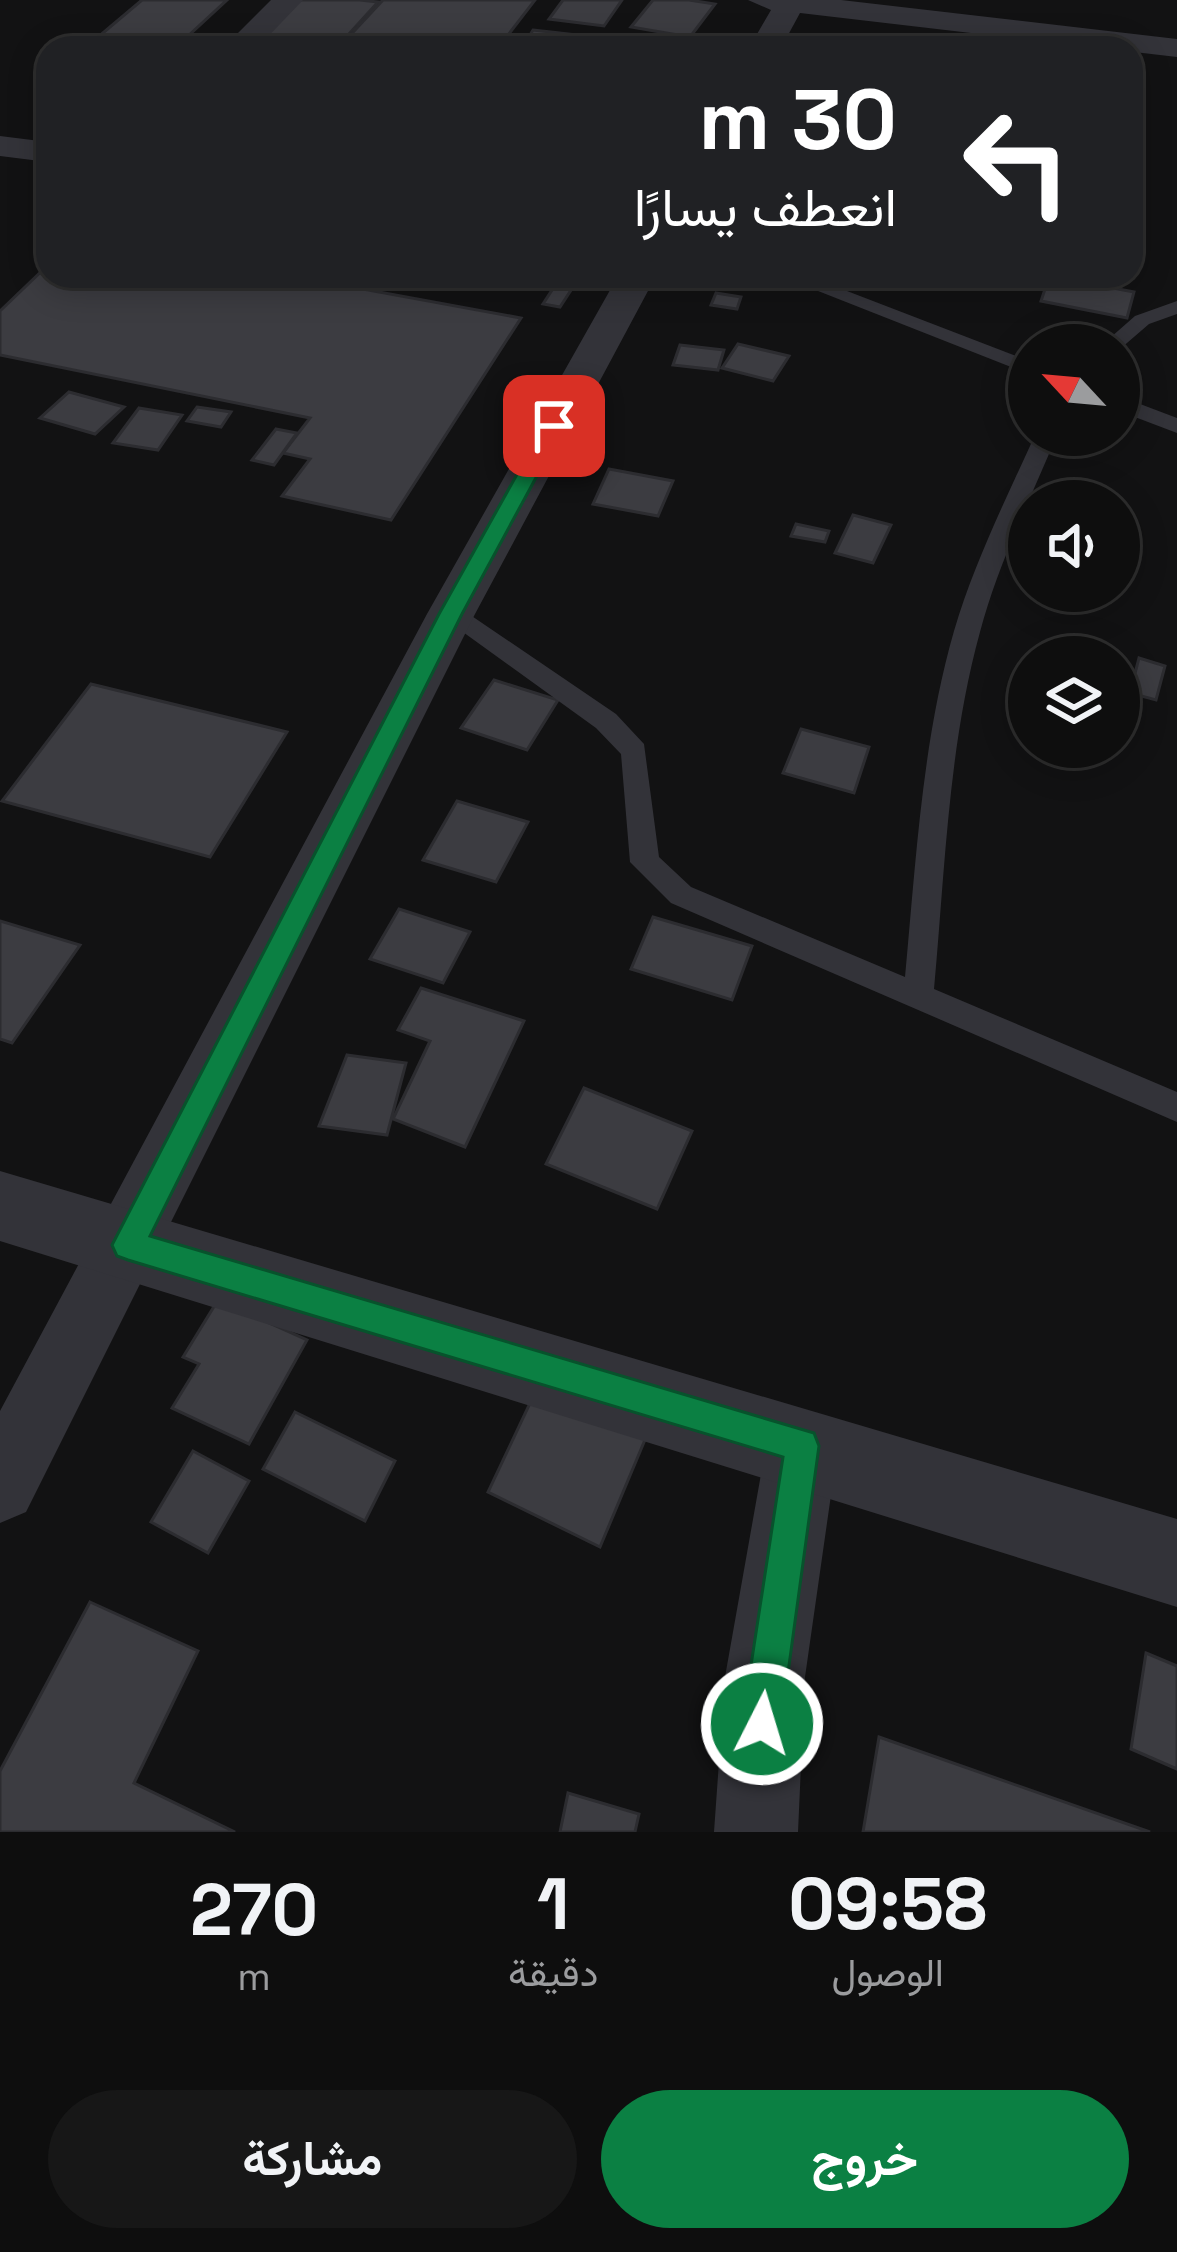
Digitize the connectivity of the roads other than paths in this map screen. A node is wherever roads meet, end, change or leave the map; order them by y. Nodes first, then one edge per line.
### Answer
1 (288, 0) edge
2 (782, 1) edge
3 (251, 36) edge
4 (769, 36) edge
5 (1076, 36) edge
6 (1143, 44) edge
7 (1177, 48) edge
8 (0, 146) edge
9 (36, 150) edge
10 (630, 288) edge
11 (821, 288) edge
12 (1177, 307) edge
13 (1137, 324) edge
14 (1008, 360) edge
15 (1140, 411) edge
16 (1177, 425) edge
17 (1037, 456) edge
18 (451, 614) junction
19 (919, 999) junction
20 (1177, 1107) edge
21 (0, 1206) edge
22 (128, 1245) junction
23 (802, 1446) junction
24 (0, 1486) edge
25 (1177, 1563) edge
26 (756, 1832) edge

1 - 3 street
2 - 4 street
2 - 5 street
6 - 7 street
8 - 9 street
10 - 18 street
11 - 14 lane
12 - 13 lane
15 - 16 lane
17 - 19 lane
18 - 19 lane
18 - 22 street
19 - 20 lane
21 - 22 street
22 - 23 street
22 - 24 street
23 - 25 street
23 - 26 street

